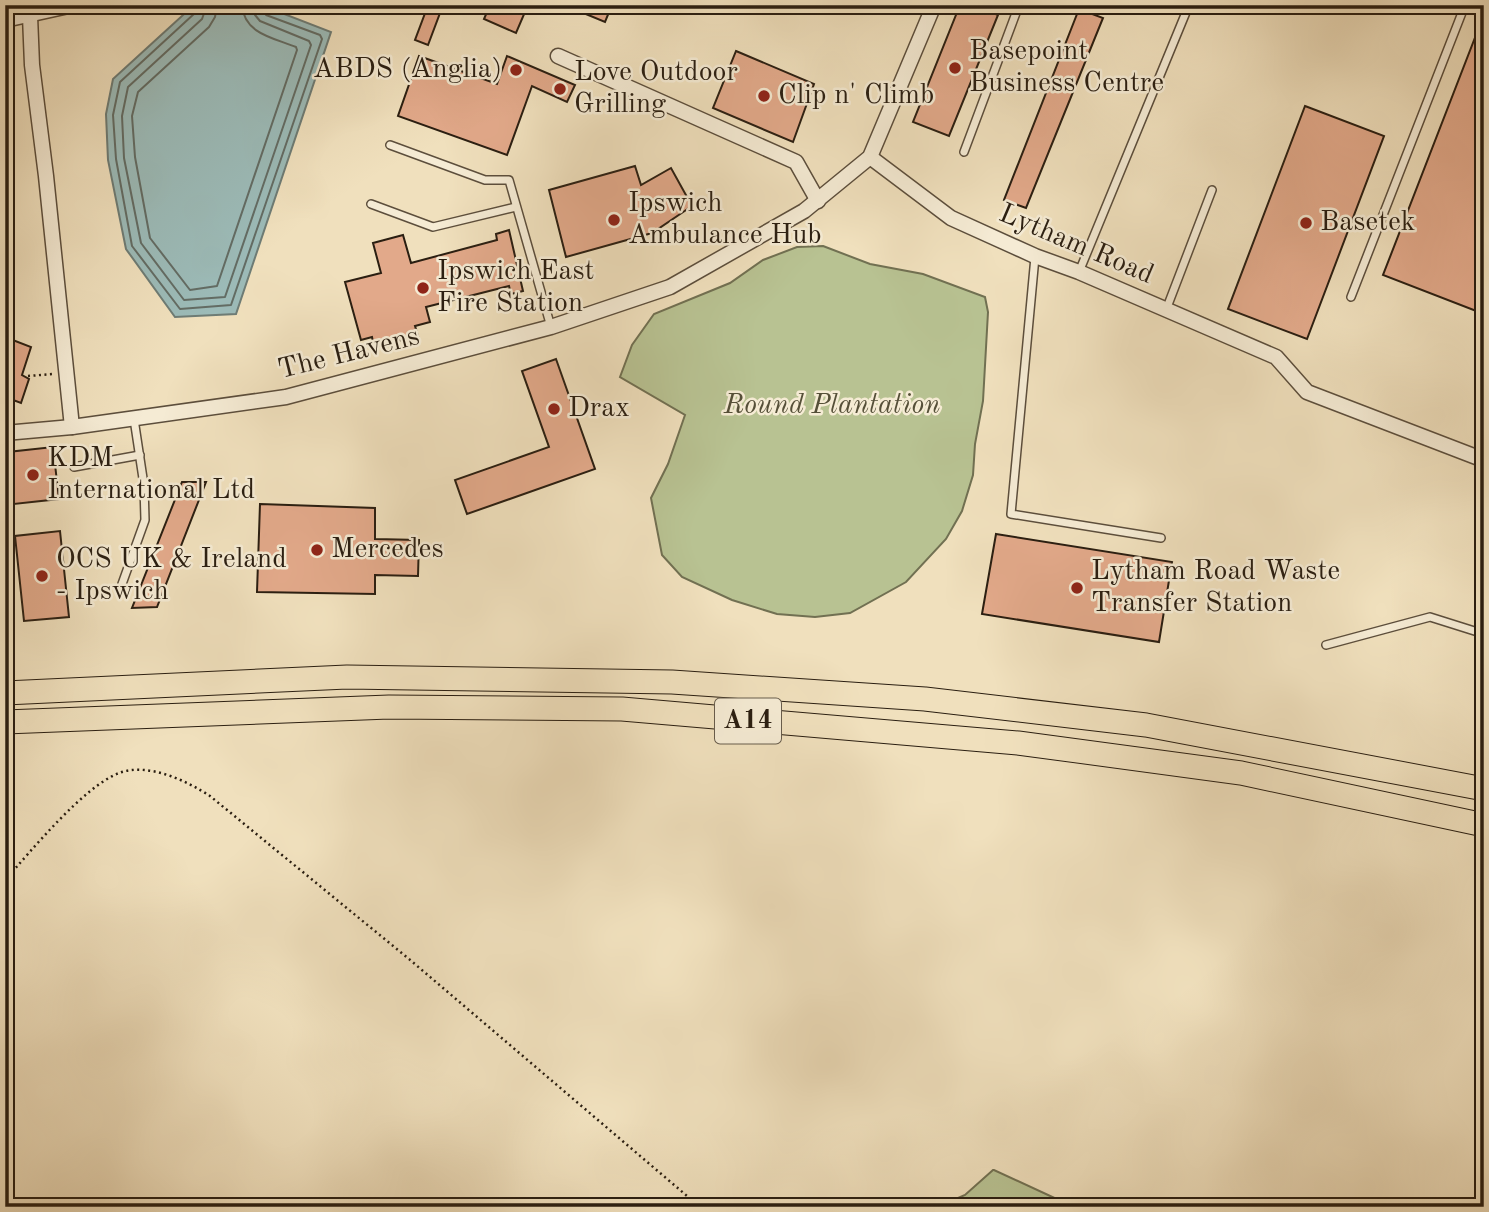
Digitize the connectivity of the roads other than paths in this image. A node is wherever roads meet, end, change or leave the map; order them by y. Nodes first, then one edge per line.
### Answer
1 (73, 5) edge
2 (934, 5) edge
3 (1019, 5) edge
4 (1189, 5) edge
5 (1465, 5) edge
6 (30, 16) junction
7 (5, 20) edge
8 (558, 57) dead end
9 (390, 145) dead end
10 (964, 152) dead end
11 (870, 157) junction
12 (1212, 190) dead end
13 (818, 201) junction
14 (370, 204) dead end
15 (516, 207) junction
16 (1035, 256) junction
17 (1079, 272) junction
18 (1351, 298) dead end
19 (1166, 311) junction
20 (551, 327) junction
21 (134, 419) junction
22 (72, 427) junction
23 (5, 433) edge
24 (139, 455) junction
25 (1484, 460) edge
26 (74, 467) dead end
27 (1161, 538) dead end
28 (122, 584) dead end
29 (1484, 634) edge
30 (1326, 645) dead end
31 (5, 682) edge
32 (54, 690) junction
33 (5, 692) edge
34 (5, 722) edge
35 (1484, 789) edge
36 (1484, 825) edge

1 - 6 street
2 - 11 street, The Havens
3 - 10 lane
4 - 17 lane
5 - 18 lane
6 - 7 street
6 - 22 street
8 - 13 street
9 - 15 lane
11 - 13 street, The Havens
11 - 16 street, Lytham Road
12 - 19 lane
13 - 20 street, The Havens
14 - 15 lane
15 - 20 lane
16 - 17 street, Lytham Road
16 - 27 lane
17 - 19 street, Lytham Road
19 - 25 street, Lytham Road
20 - 21 street, The Havens
21 - 22 street, The Havens
21 - 24 lane
22 - 23 street, The Havens
24 - 26 lane
24 - 28 lane
29 - 30 lane
31 - 32 highway, A14
32 - 33 highway, A14
32 - 35 highway, A14
34 - 36 highway, A14

